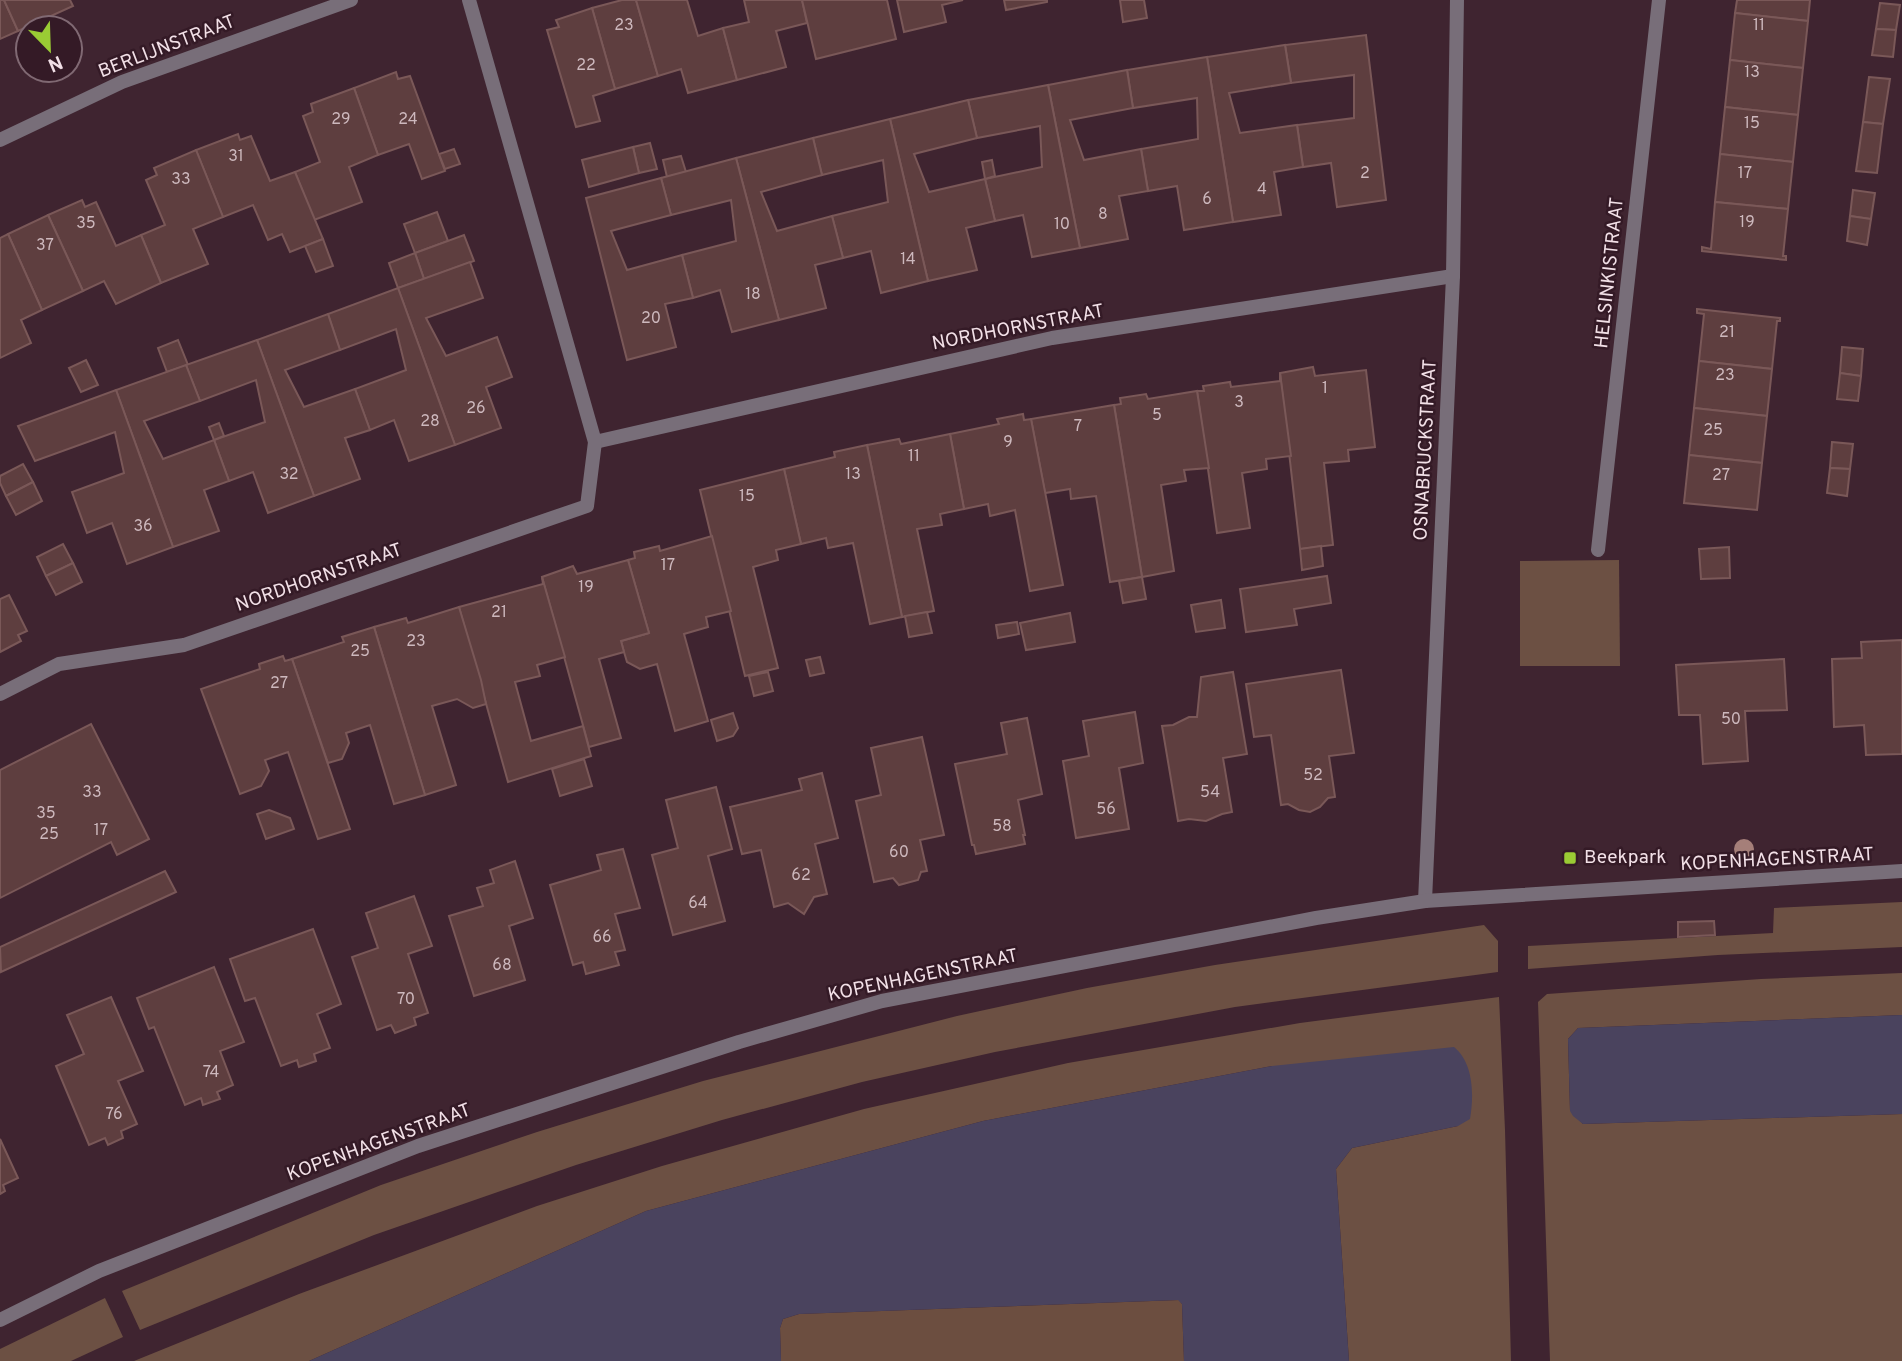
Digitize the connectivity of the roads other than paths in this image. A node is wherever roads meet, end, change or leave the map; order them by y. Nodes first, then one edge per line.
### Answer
1 (351, 0) edge
2 (469, 0) edge
3 (1457, 0) edge
4 (1659, 0) edge
5 (0, 141) edge
6 (1453, 276) junction
7 (595, 442) junction
8 (1598, 550) dead end
9 (0, 694) edge
10 (1902, 872) edge
11 (1424, 901) junction
12 (0, 1320) edge

1 - 5 street, BERLIJNSTRAAT
2 - 7 street, NORDHORNSTRAAT
3 - 6 street, OSNABRUCKSTRAAT
4 - 8 street, HELSINKISTRAAT
6 - 7 street, NORDHORNSTRAAT
6 - 11 street, OSNABRUCKSTRAAT
7 - 9 street, NORDHORNSTRAAT
10 - 11 street, KOPENHAGENSTRAAT
11 - 12 street, KOPENHAGENSTRAAT

